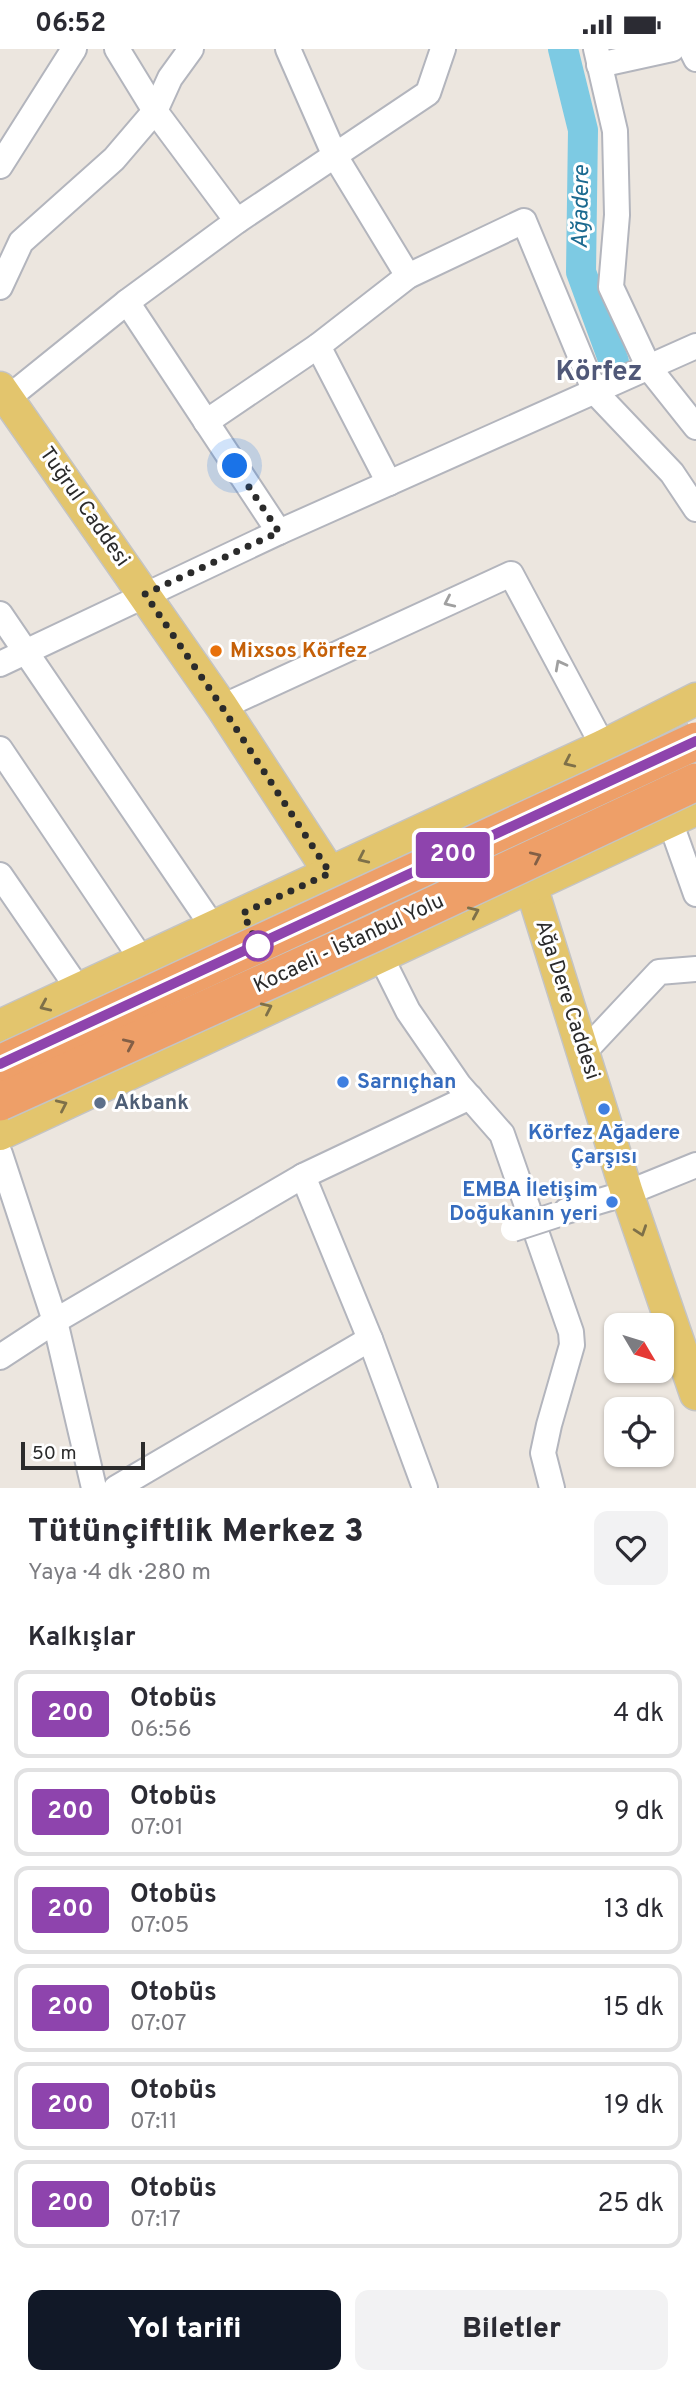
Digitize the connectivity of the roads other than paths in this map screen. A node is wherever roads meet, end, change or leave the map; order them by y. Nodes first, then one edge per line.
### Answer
1 (75, 49) edge
2 (117, 49) edge
3 (191, 49) edge
4 (288, 49) edge
5 (443, 49) edge
6 (672, 49) edge
7 (691, 49) edge
8 (597, 57) edge
9 (696, 59) edge
10 (155, 111) junction
11 (335, 156) junction
12 (0, 166) edge
13 (237, 221) junction
14 (408, 276) junction
15 (0, 287) edge
16 (127, 302) junction
17 (318, 346) junction
18 (696, 346) edge
19 (649, 368) junction
20 (595, 392) junction
21 (4, 393) edge
22 (206, 422) junction
23 (696, 427) edge
24 (389, 483) junction
25 (696, 509) edge
26 (279, 532) junction
27 (145, 594) junction
28 (0, 614) edge
29 (25, 652) junction
30 (0, 664) edge
31 (696, 699) edge
32 (222, 707) junction
33 (615, 740) junction
34 (696, 741) edge
35 (0, 749) edge
36 (696, 782) edge
37 (683, 815) edge
38 (0, 875) edge
39 (318, 878) junction
40 (531, 886) junction
41 (696, 894) edge
42 (213, 927) junction
43 (142, 960) junction
44 (368, 961) junction
45 (696, 969) edge
46 (79, 991) junction
47 (3, 1019) edge
48 (584, 1052) junction
49 (0, 1064) edge
50 (470, 1097) junction
51 (0, 1103) edge
52 (0, 1134) edge
53 (0, 1154) edge
54 (696, 1165) edge
55 (303, 1176) junction
56 (627, 1193) junction
57 (513, 1229) dead end
58 (55, 1321) junction
59 (370, 1339) junction
60 (0, 1357) edge
61 (696, 1394) edge
62 (94, 1488) edge
63 (117, 1488) edge
64 (425, 1488) edge
65 (552, 1488) edge

1 - 12 street
2 - 10 street
3 - 10 street
4 - 11 street
5 - 11 street
6 - 8 street
7 - 9 street
8 - 19 street
10 - 13 street
10 - 15 street
11 - 13 street
11 - 14 street
13 - 16 street
14 - 17 street
14 - 20 street
16 - 21 street
16 - 22 street
17 - 22 street
17 - 24 street
18 - 19 street
19 - 20 street
19 - 23 street
20 - 24 street
20 - 25 street
21 - 27 main road, Tuğrul Caddesi
22 - 26 street
24 - 26 street
26 - 27 street
27 - 29 street
27 - 32 main road, Tuğrul Caddesi
28 - 29 street
29 - 30 street
29 - 42 street
31 - 33 main road
33 -> 32 street
32 - 39 main road, Tuğrul Caddesi
33 - 37 main road
33 -> 39 main road
34 - 49 highway, bridge
35 - 43 street
51 -> 36 highway, Kocaeli - İstanbul Yolu, bridge
37 - 40 main road
37 - 41 street
38 - 46 street
39 - 42 main road
39 - 44 main road, Tuğrul Caddesi
44 -> 40 main road
40 - 48 main road, Ağa Dere Caddesi
42 - 43 main road
43 - 46 main road
44 - 50 street
52 -> 44 main road
45 - 48 street
46 -> 47 main road
48 - 56 main road, Ağa Dere Caddesi
50 - 55 street
50 - 65 street
53 - 58 street
54 - 56 street
55 - 58 street
55 - 59 street
56 - 57 street, bridge
56 -> 61 main road, Ağa Dere Caddesi
58 - 60 street
58 - 62 street
59 - 63 street
59 - 64 street

